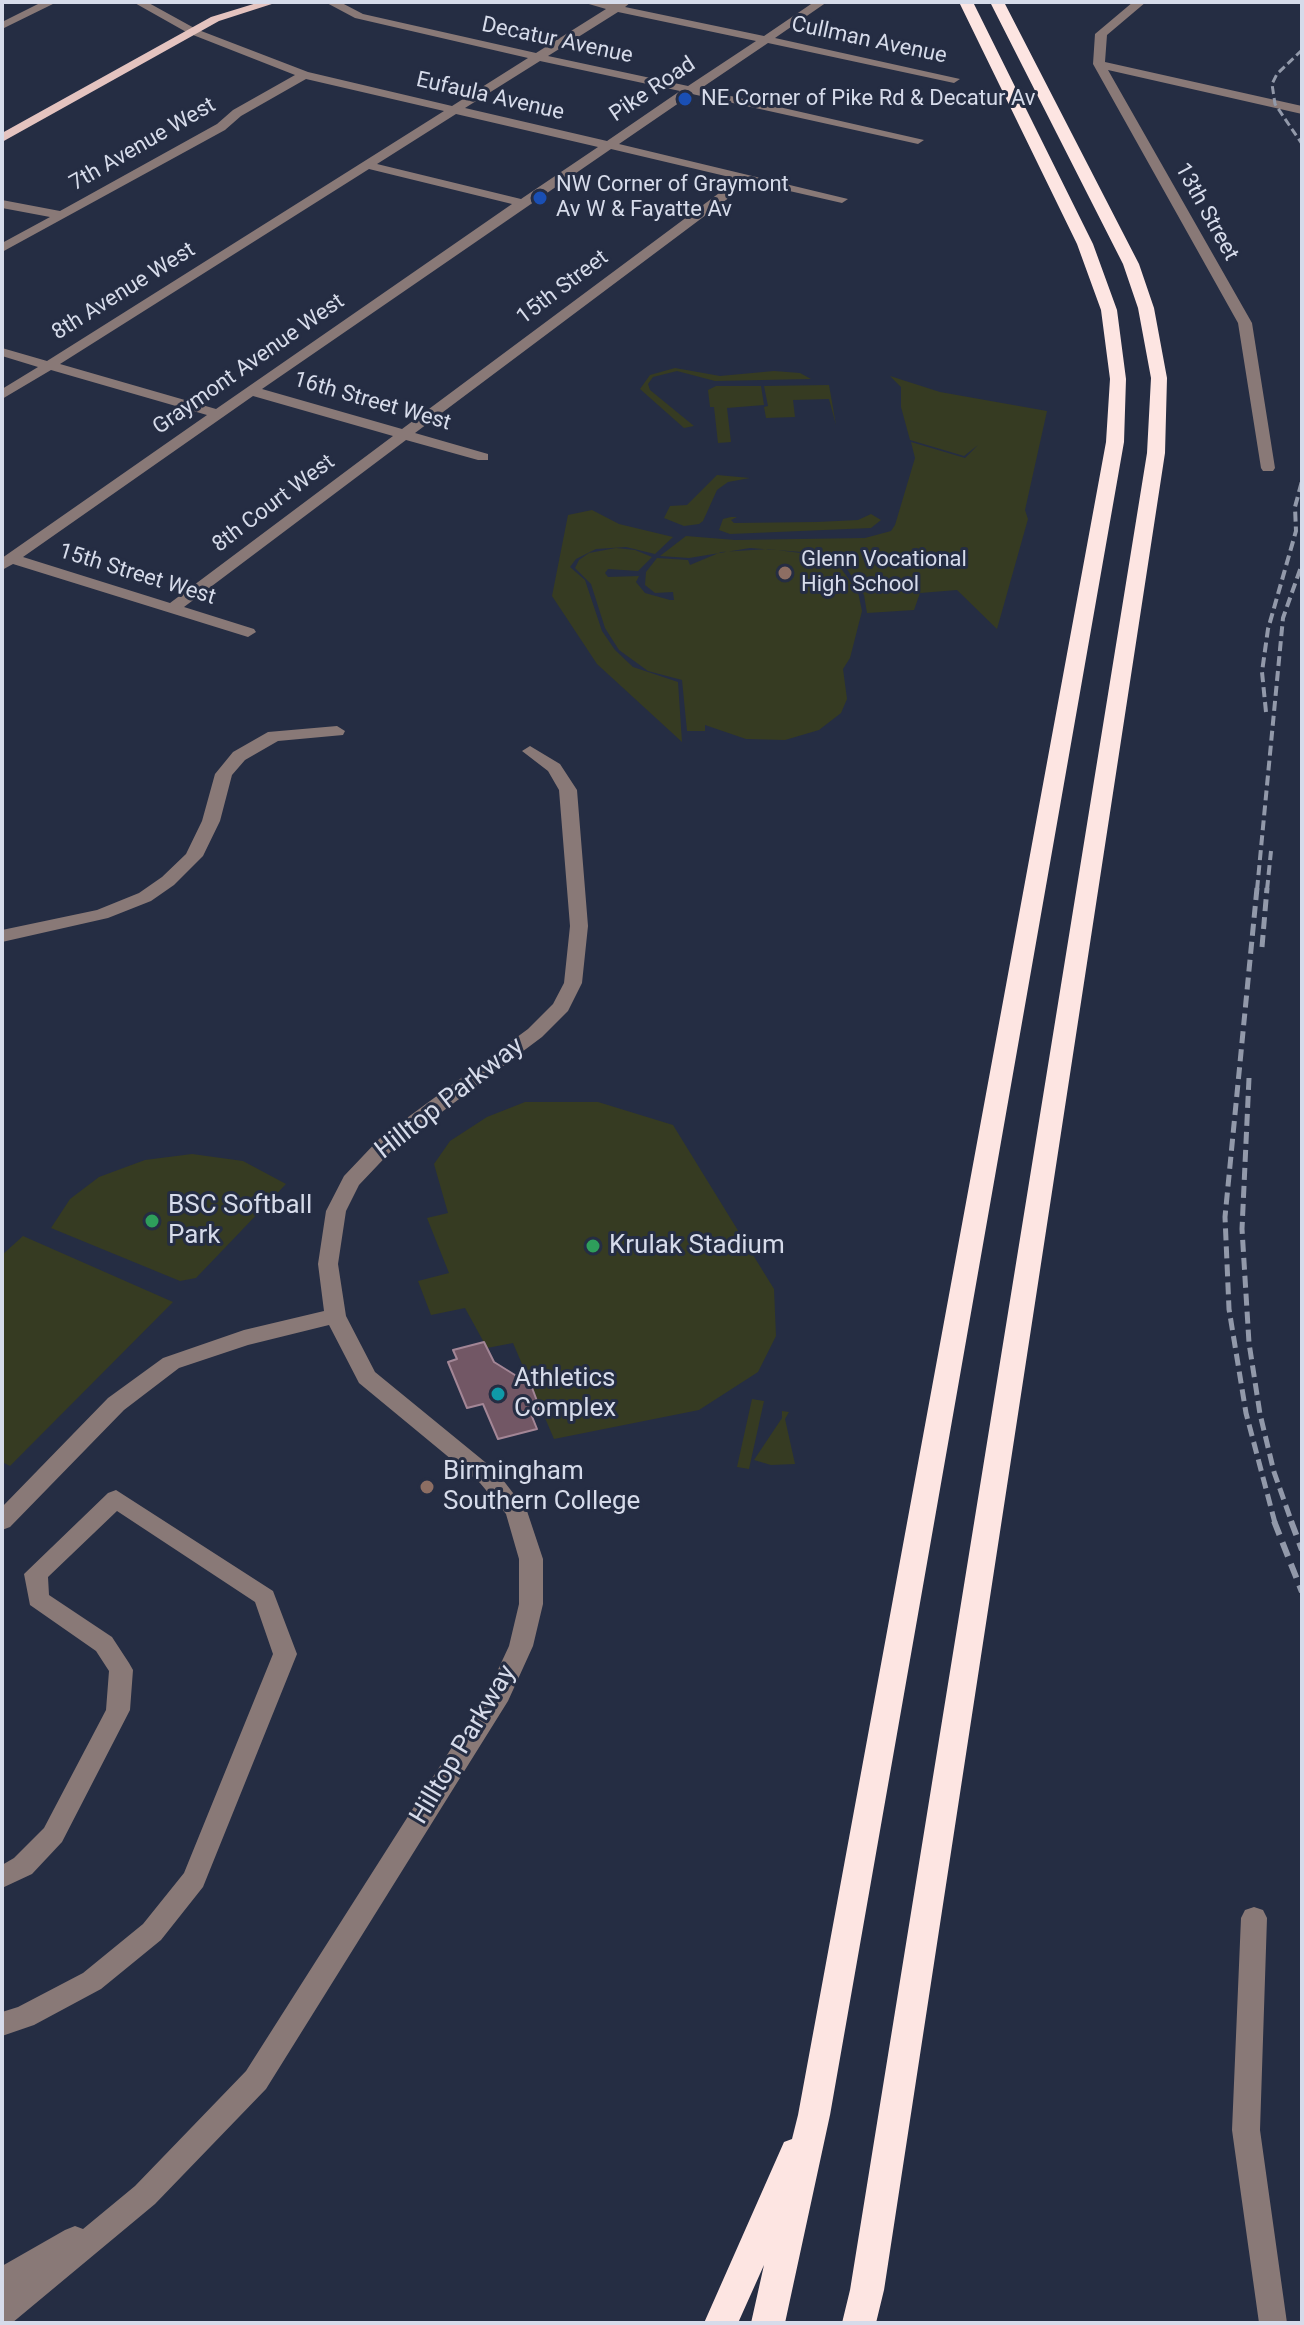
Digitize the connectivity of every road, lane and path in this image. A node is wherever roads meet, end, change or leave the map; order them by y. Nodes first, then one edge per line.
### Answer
1 (51, 2) edge
2 (139, 2) edge
3 (242, 2) edge
4 (272, 2) edge
5 (331, 2) edge
6 (588, 2) edge
7 (821, 2) edge
8 (966, 2) edge
9 (997, 2) edge
10 (1140, 2) edge
11 (621, 5) edge
12 (2, 26) edge
13 (188, 29) junction
14 (763, 39) junction
15 (540, 57) junction
16 (1099, 64) junction
17 (304, 75) junction
18 (954, 79) dead end
19 (688, 90) junction
20 (456, 110) junction
21 (1302, 110) edge
22 (2, 124) edge
23 (2, 138) edge
24 (918, 140) dead end
25 (608, 144) junction
26 (367, 165) junction
27 (748, 177) junction
28 (842, 199) dead end
29 (522, 203) junction
30 (2, 204) edge
31 (62, 215) junction
32 (2, 248) edge
33 (2, 352) edge
34 (48, 365) junction
35 (249, 390) junction
36 (2, 395) edge
37 (215, 413) junction
38 (404, 435) junction
39 (483, 457) dead end
40 (1268, 468) dead end
41 (8, 562) edge
42 (171, 609) junction
43 (248, 632) dead end
44 (337, 731) dead end
45 (530, 751) dead end
46 (2, 936) edge
47 (335, 1316) junction
48 (2, 1521) edge
49 (2, 1877) edge
50 (1254, 1918) dead end
51 (2, 2024) edge
52 (814, 2115) junction
53 (117, 2216) junction
54 (2, 2281) edge
55 (2, 2313) edge
56 (721, 2323) edge
57 (768, 2323) edge
58 (859, 2323) edge
59 (1273, 2323) edge

1 - 12 street
2 - 13 street, Eufaula Avenue
3 - 13 main road
4 - 13 main road
5 - 15 street, Decatur Avenue
6 - 11 street, Cullman Avenue
7 - 14 street, Pike Road
8 - 52 highway
9 - 58 highway
10 - 16 street
11 - 14 street, Cullman Avenue
11 - 15 street, 8th Avenue West
13 - 17 street, Eufaula Avenue
13 - 22 main road
13 - 23 main road
14 - 18 street, Cullman Avenue
14 - 19 street, Pike Road
15 - 19 street, Decatur Avenue
15 - 20 street, 8th Avenue West
16 - 21 street
16 - 40 street, 13th Street
17 - 20 street, Eufaula Avenue
17 - 31 street, 7th Avenue West
19 - 24 street, Decatur Avenue
19 - 25 street, Pike Road
20 - 25 street, Eufaula Avenue
20 - 26 street, 8th Avenue West
25 - 27 street, Eufaula Avenue
25 - 29 street, Pike Road
26 - 29 street
26 - 34 street, 8th Avenue West
27 - 28 street, Eufaula Avenue
27 - 38 street, 15th Street
29 - 35 street, Graymont Avenue West
30 - 31 street
31 - 32 street, 7th Avenue West
33 - 34 street
34 - 36 street, 8th Avenue West
34 - 37 street
35 - 37 street, Graymont Avenue West
35 - 38 street, 16th Street West
37 - 41 street, Graymont Avenue West
38 - 39 street, 16th Street West
38 - 42 street, 8th Court West
41 - 42 street, 15th Street West
42 - 43 street, 15th Street West
44 - 46 street
45 - 47 street, Hilltop Parkway
47 - 48 street
47 - 53 street, Hilltop Parkway
49 - 51 street
50 - 59 street
52 - 56 highway
52 - 57 highway
53 - 54 street, Hilltop Parkway
53 - 55 street, Hilltop Parkway

